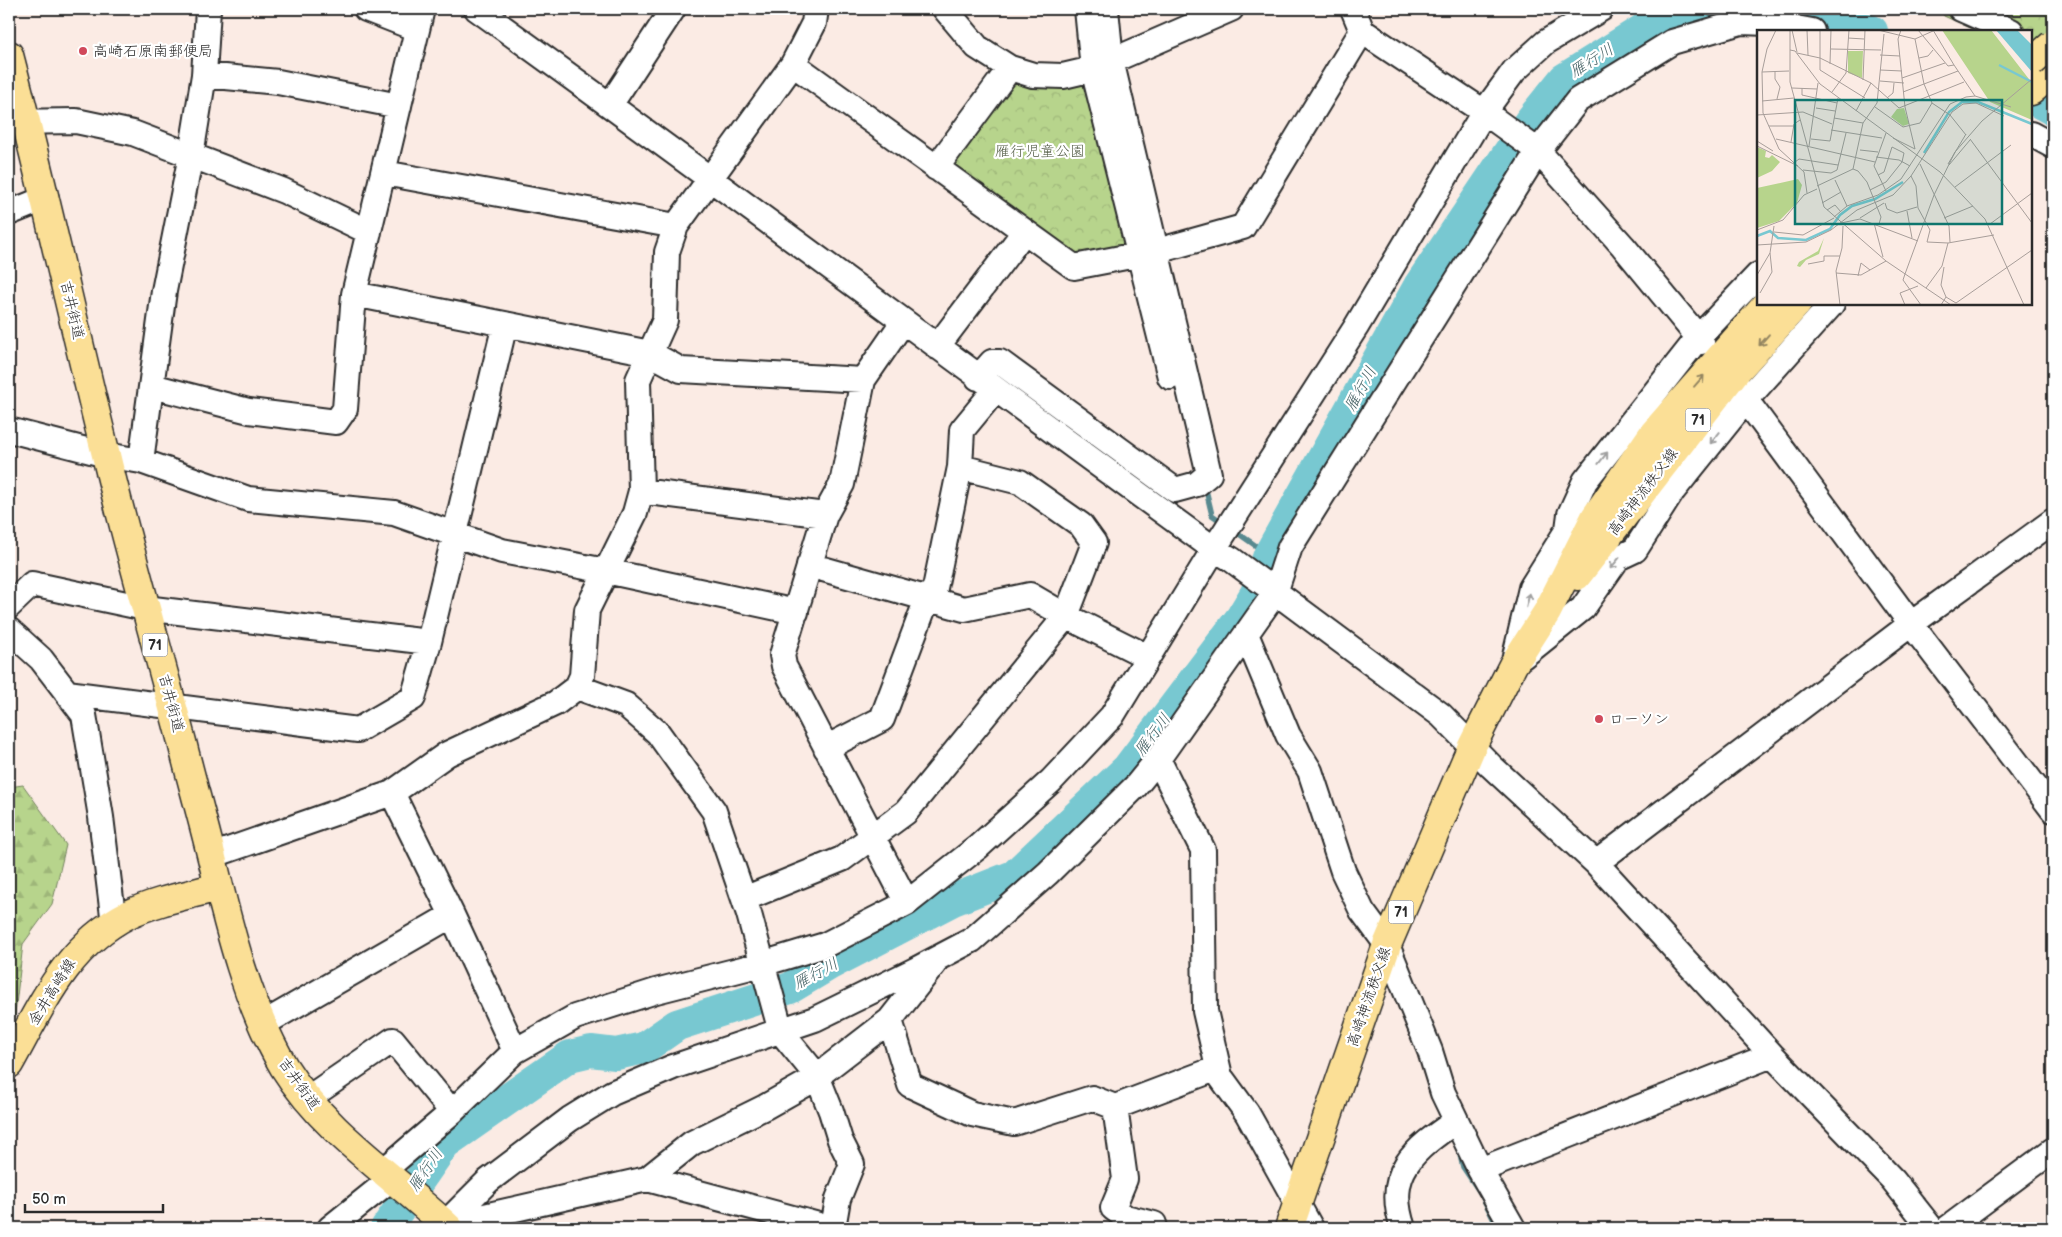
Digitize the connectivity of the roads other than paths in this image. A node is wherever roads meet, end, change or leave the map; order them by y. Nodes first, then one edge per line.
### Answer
1 (208, 9) edge
2 (366, 9) edge
3 (477, 9) edge
4 (673, 9) edge
5 (816, 9) edge
6 (945, 9) edge
7 (1087, 9) edge
8 (1106, 9) edge
9 (1231, 9) edge
10 (1353, 9) edge
11 (1601, 9) edge
12 (1961, 9) edge
13 (420, 19) edge
14 (1807, 30) edge
15 (2009, 30) edge
16 (1362, 31) junction
17 (2032, 40) edge
18 (2053, 44) edge
19 (2053, 50) edge
20 (9, 54) edge
21 (2032, 62) edge
22 (793, 64) junction
23 (1102, 65) junction
24 (1010, 68) junction
25 (2053, 72) edge
26 (204, 75) junction
27 (2032, 89) edge
28 (610, 105) junction
29 (399, 106) junction
30 (1484, 112) junction
31 (18, 122) edge
32 (2032, 135) edge
33 (2053, 146) edge
34 (1538, 151) junction
35 (191, 155) junction
36 (936, 168) junction
37 (384, 173) junction
38 (710, 178) junction
39 (46, 198) junction
40 (9, 213) edge
41 (676, 226) junction
42 (369, 232) junction
43 (1024, 232) junction
44 (1148, 252) junction
45 (1757, 276) edge
46 (354, 294) junction
47 (1766, 305) edge
48 (1796, 305) edge
49 (1831, 305) edge
50 (903, 322) junction
51 (505, 324) junction
52 (1700, 340) junction
53 (937, 347) junction
54 (650, 353) junction
55 (863, 380) junction
56 (986, 384) junction
57 (152, 386) junction
58 (1743, 395) junction
59 (9, 430) edge
60 (106, 455) junction
61 (141, 461) junction
62 (960, 467) junction
63 (641, 491) junction
64 (825, 515) junction
65 (2053, 522) edge
66 (455, 535) junction
67 (1214, 549) junction
68 (809, 565) junction
69 (606, 571) junction
70 (1275, 593) junction
71 (927, 599) junction
72 (9, 606) edge
73 (145, 608) junction
74 (796, 612) junction
75 (1547, 612) junction
76 (1066, 616) junction
77 (1911, 624) junction
78 (9, 630) edge
79 (1246, 634) junction
80 (428, 642) junction
81 (9, 653) edge
82 (1148, 657) junction
83 (1513, 665) junction
84 (52, 673) junction
85 (577, 686) junction
86 (67, 693) junction
87 (172, 706) junction
88 (1472, 746) junction
89 (826, 748) junction
90 (1158, 759) junction
91 (392, 793) junction
92 (2053, 810) edge
93 (873, 838) junction
94 (211, 856) junction
95 (1596, 863) junction
96 (218, 887) junction
97 (744, 899) junction
98 (907, 903) junction
99 (452, 915) junction
100 (114, 924) junction
101 (1387, 946) junction
102 (938, 958) junction
103 (762, 964) junction
104 (890, 1020) junction
105 (263, 1024) junction
106 (780, 1032) junction
107 (515, 1051) junction
108 (1772, 1055) junction
109 (9, 1064) edge
110 (1218, 1068) junction
111 (818, 1076) junction
112 (307, 1100) junction
113 (1115, 1107) junction
114 (452, 1112) junction
115 (1456, 1121) junction
116 (2053, 1150) edge
117 (1480, 1170) junction
118 (391, 1179) junction
119 (648, 1180) junction
120 (1294, 1216) edge
121 (789, 1222) edge
122 (443, 1224) edge
123 (330, 1228) edge
124 (831, 1228) edge
125 (1155, 1228) edge
126 (1312, 1228) edge
127 (1403, 1228) edge
128 (1514, 1228) edge
129 (1930, 1228) edge
130 (1948, 1228) edge

1 - 26 street
2 - 13 street
3 - 28 street
4 - 28 street
5 - 22 street
6 - 24 street
7 - 23 street
8 - 23 street
9 - 23 street
10 - 16 street
11 - 30 street
12 - 15 street
13 - 29 street
14 - 34 street
16 - 30 street
16 - 44 street
17 - 19 street
18 - 21 main road, bridge
20 - 31 main road, 吉井街道 / 71
22 - 36 street
22 - 38 street
23 - 24 street
23 - 44 street
24 - 36 street
25 - 27 main road
26 - 29 street
26 - 35 street
28 - 38 street
29 - 37 street
30 - 34 street
30 - 67 street
31 - 35 street
31 - 39 main road, 吉井街道 / 71
32 - 33 street
34 - 52 street
34 - 70 street
35 - 42 street
35 - 57 street
36 - 43 street
37 - 41 street
37 - 42 street
38 - 41 street
38 - 50 street
39 - 40 street
39 - 60 main road, 吉井街道 / 71
41 - 54 street
42 - 46 street
43 - 44 street
43 - 53 street
44 - 56 street
45 - 52 street
46 - 51 street
46 - 57 street
75 -> 47 main road, 高崎神流秩父線 / 71
48 -> 75 main road, 高崎神流秩父線 / 71
49 - 58 street
50 - 53 street
50 - 55 street
51 - 54 street
51 - 66 street
83 -> 52 street
53 - 56 street
54 - 55 street
54 - 63 street
55 - 64 street
56 - 62 street
56 - 67 street
57 - 61 street
58 - 77 street
58 -> 83 street
59 - 60 street
60 - 61 street
60 - 73 main road, 吉井街道 / 71
61 - 66 street
62 - 71 street
62 - 76 street
63 - 64 street
63 - 69 street
64 - 68 street
65 - 77 street
66 - 69 street
66 - 80 street
67 - 70 street
67 - 82 street
68 - 71 street
68 - 74 street
69 - 74 street
69 - 85 street
70 - 79 street
70 - 88 street
71 - 76 street
71 - 89 street
72 - 73 street
73 - 80 street
73 - 87 main road, 吉井街道 / 71
74 - 89 street
75 - 83 main road, 高崎神流秩父線 / 71
76 - 82 street
76 - 93 street
77 - 92 street
77 - 95 street
78 - 84 street
79 - 90 street
79 - 101 street
80 - 87 street
81 - 84 street
82 - 98 street
83 - 88 main road, 高崎神流秩父線 / 71
84 - 86 street
85 - 91 street
85 - 97 street
86 - 87 street
86 - 100 street
87 - 94 main road, 吉井街道 / 71
88 - 95 street
88 - 101 main road, 高崎神流秩父線 / 71
89 - 93 street
90 - 102 street
90 - 110 street
91 - 94 street
91 - 99 street
93 - 97 street
93 - 98 street
94 - 96 main road, 吉井街道 / 71
95 - 108 street
96 - 100 main road, 金井高崎線
96 - 105 main road, 吉井街道 / 71
97 - 103 street
98 - 103 street
99 - 105 street
99 - 107 street
100 - 109 main road, 金井高崎線
101 - 115 street
101 - 120 main road, 高崎神流秩父線 / 71
102 - 104 street
102 - 106 street
103 - 106 street
103 - 107 street
104 - 111 street
104 - 113 street
105 - 112 main road, 吉井街道 / 71
106 - 111 street
106 - 122 street
107 - 114 street
108 - 117 street
108 - 129 street
110 - 113 street
110 - 120 street
111 - 119 street
111 - 124 street
112 - 114 street
112 - 118 main road, 吉井街道 / 71
113 - 125 street
114 - 118 street
115 - 117 street
115 - 127 street
116 - 130 street
117 - 128 street
118 - 122 main road, 71
118 - 123 street
119 - 121 street
119 - 122 street
120 - 126 street
121 - 124 street

